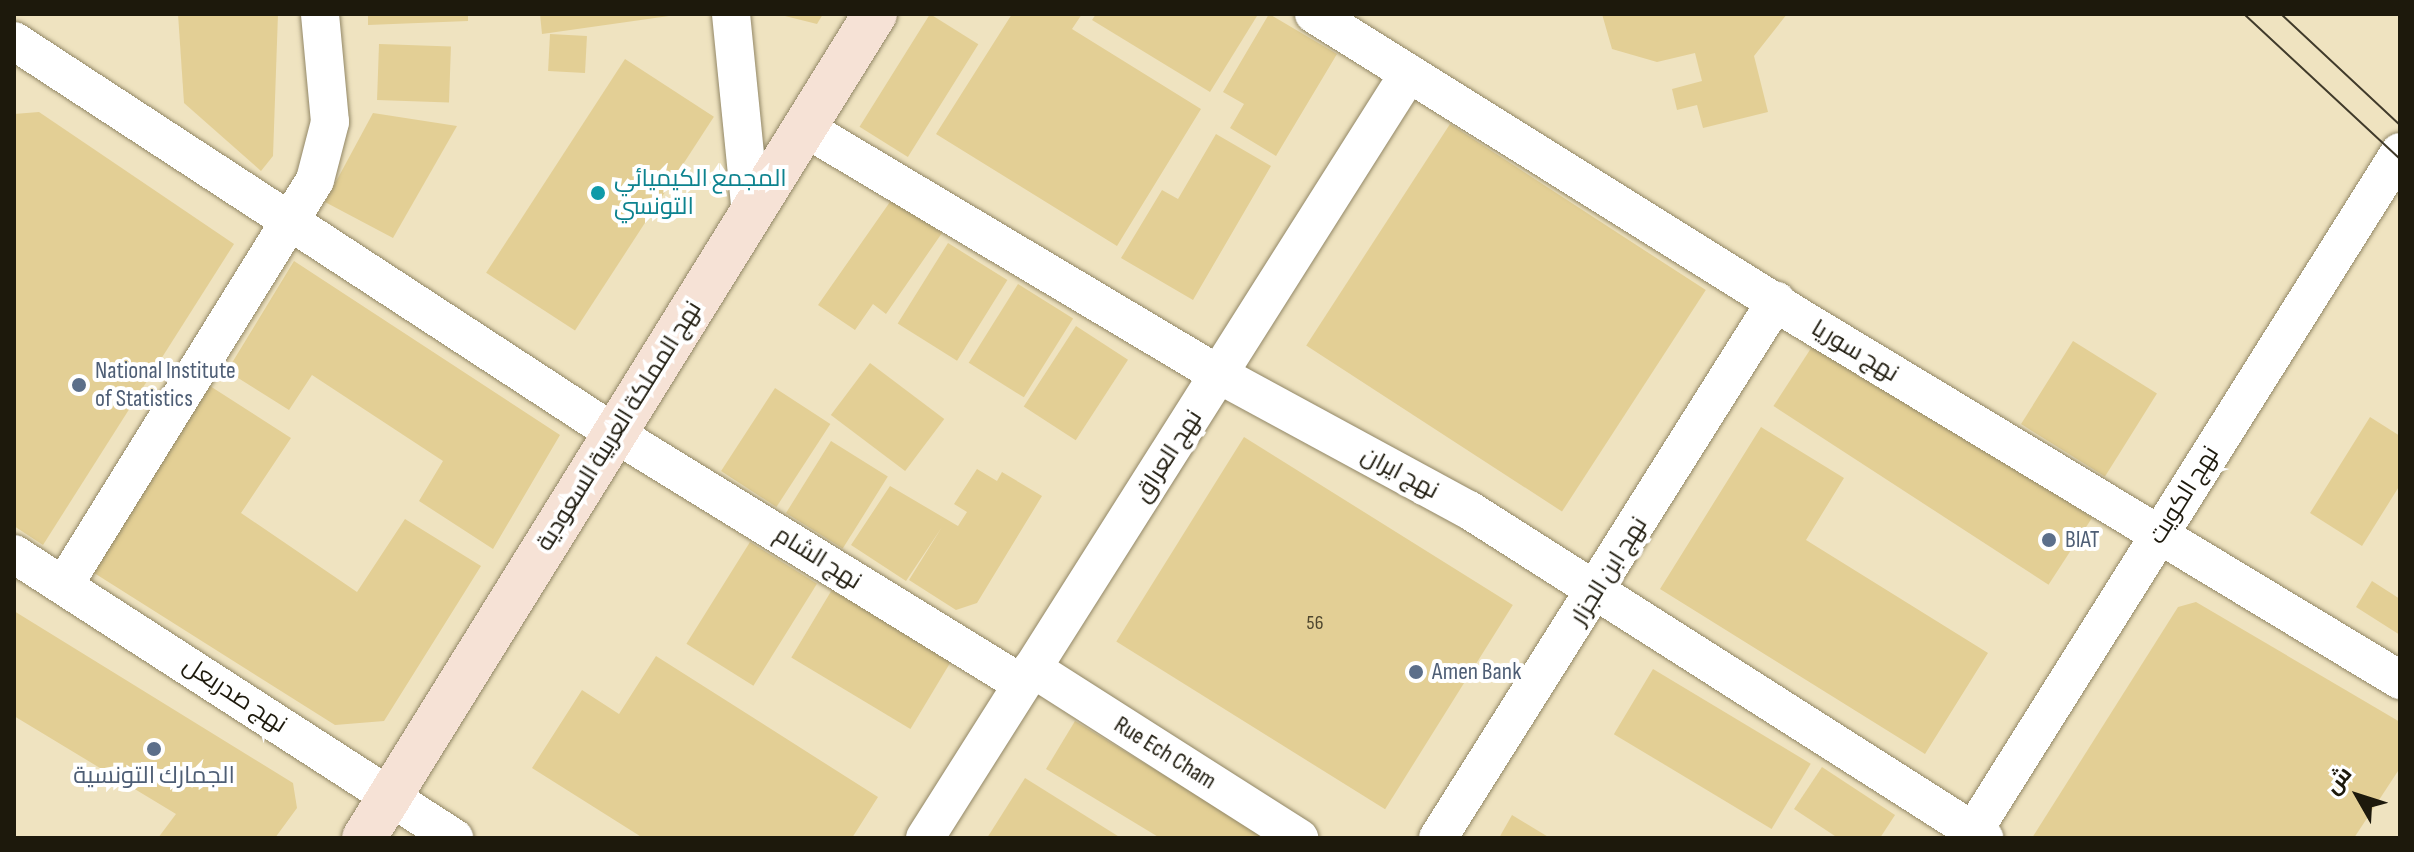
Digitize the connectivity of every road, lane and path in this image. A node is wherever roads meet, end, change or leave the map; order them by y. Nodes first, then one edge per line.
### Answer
1 (320, 14) edge
2 (731, 14) edge
3 (875, 14) edge
4 (1314, 14) edge
5 (14, 41) edge
6 (1409, 73) junction
7 (805, 128) junction
8 (2400, 152) edge
9 (751, 213) junction
10 (290, 222) junction
11 (1776, 301) junction
12 (1220, 375) junction
13 (614, 433) junction
14 (2159, 534) junction
15 (14, 554) edge
16 (64, 585) junction
17 (1596, 592) junction
18 (1027, 675) junction
19 (2400, 680) edge
20 (391, 795) junction
21 (1975, 836) edge
22 (364, 838) edge
23 (454, 838) edge
24 (925, 838) edge
25 (1299, 838) edge
26 (1438, 838) edge

1 - 10 street
2 - 9 street
3 - 7 main road, نهج المملكة العربية السعودية
4 - 6 street, نهج سوريا
5 - 10 street, نهج الشام
6 - 11 street, نهج سوريا
6 - 12 street, نهج العراق
7 - 9 main road, نهج المملكة العربية السعودية
7 - 12 street, نهج ايران
8 - 14 street, نهج الكويت
9 - 13 main road, نهج المملكة العربية السعودية
10 - 13 street, نهج الشام
10 - 16 street
11 - 14 street, نهج سوريا
11 - 17 street, نهج ابن الجزار
12 - 17 street, نهج ايران
12 - 18 street, نهج العراق
13 - 18 street, نهج الشام
13 - 20 main road, نهج المملكة العربية السعودية
14 - 19 street, نهج سوريا
14 - 21 street, نهج الكويت
15 - 16 street, نهج صدربعل
16 - 20 street, نهج صدربعل
17 - 21 street, نهج ايران
17 - 26 street, نهج ابن الجزار
18 - 24 street, نهج العراق
18 - 25 street, Rue Ech Cham
20 - 22 main road, نهج المملكة العربية السعودية
20 - 23 street, نهج صدربعل

